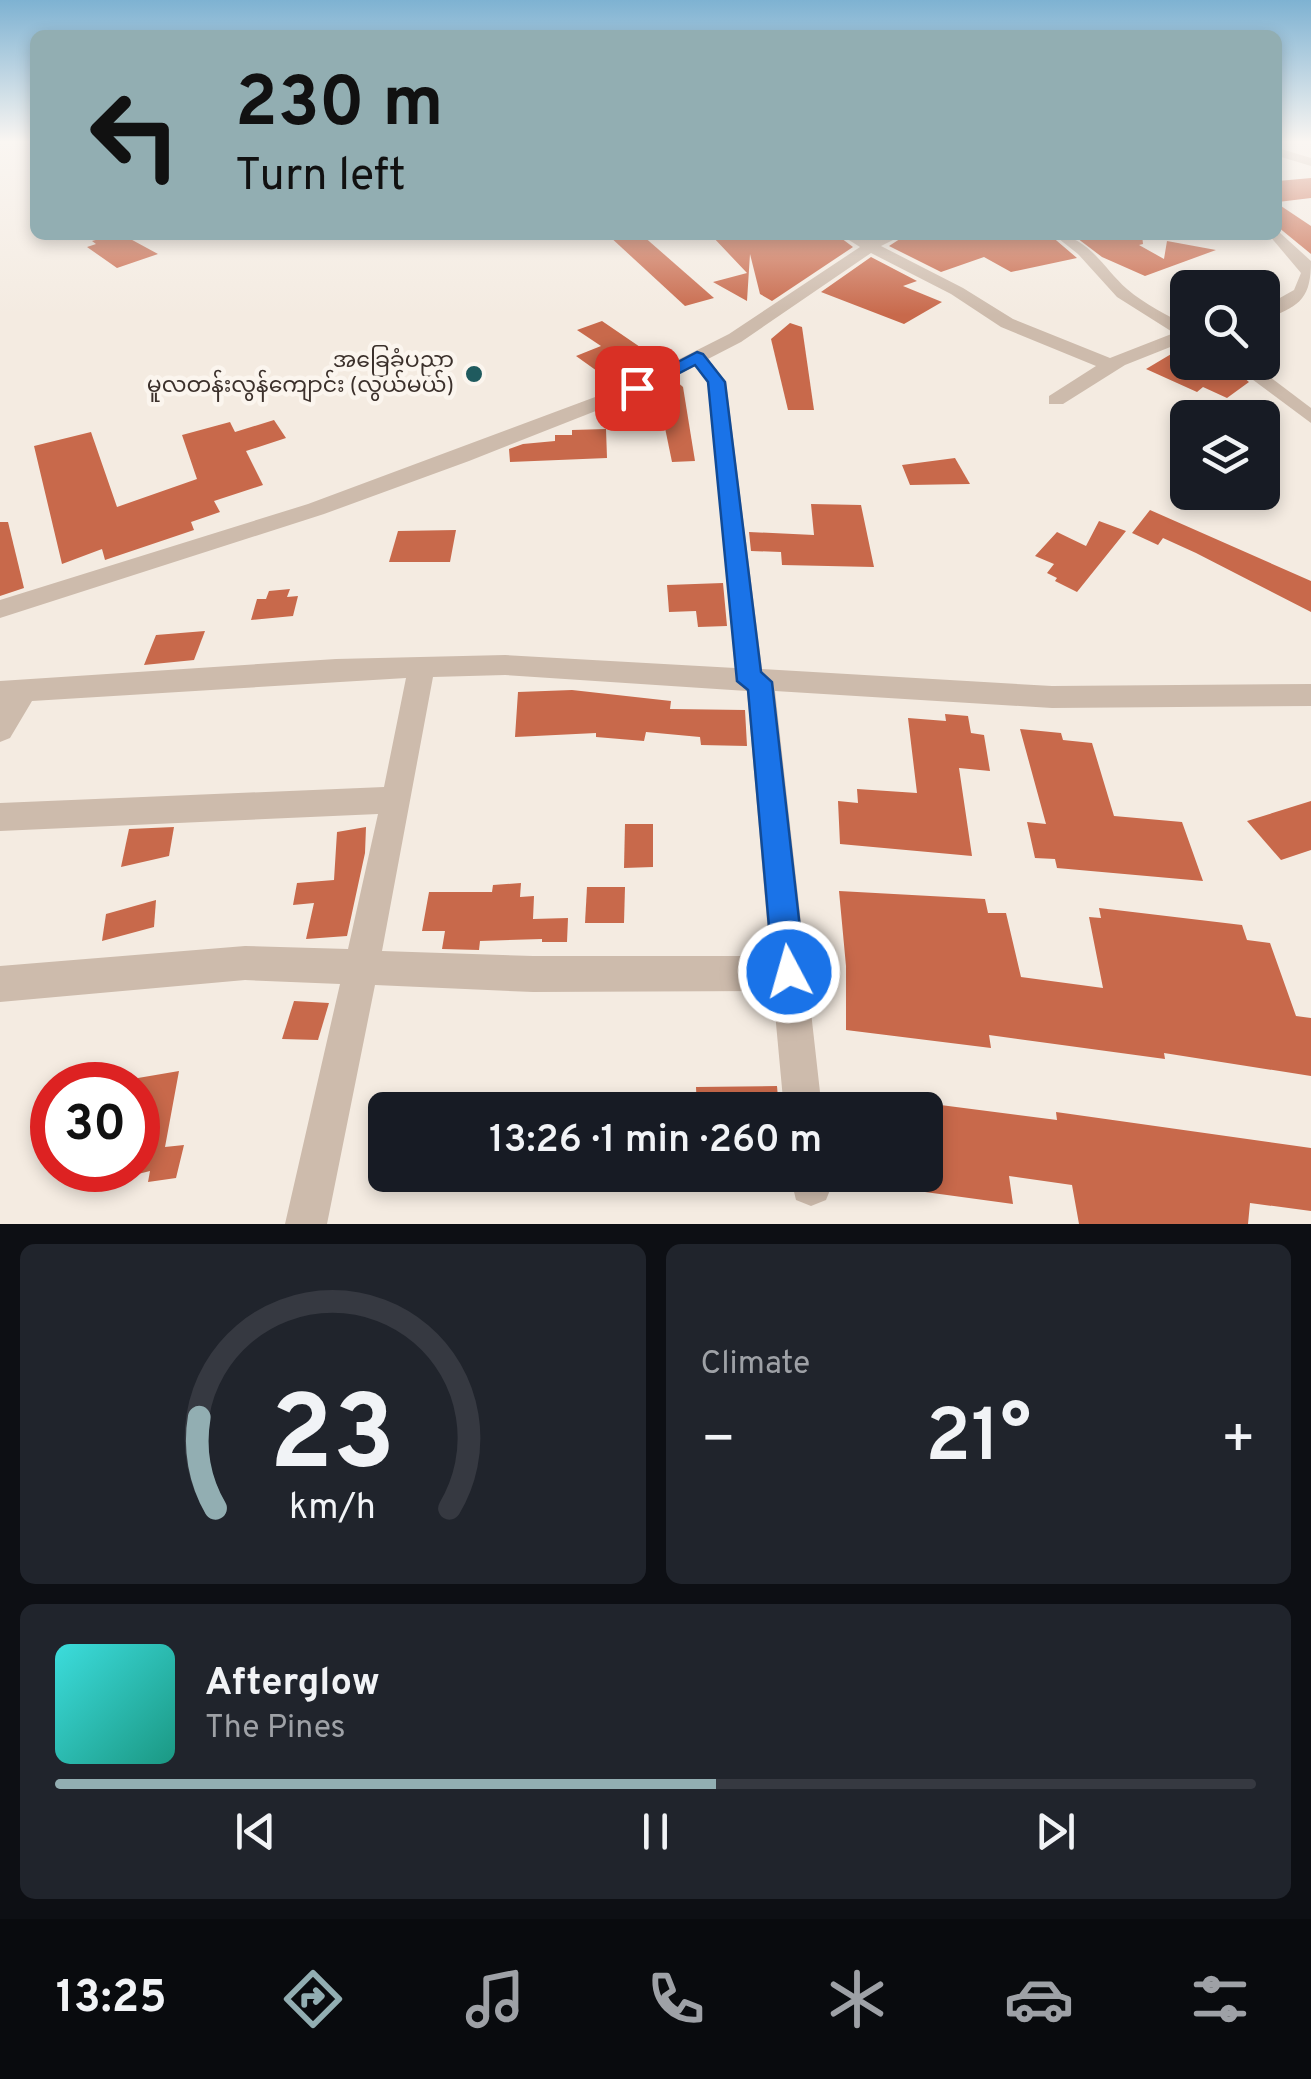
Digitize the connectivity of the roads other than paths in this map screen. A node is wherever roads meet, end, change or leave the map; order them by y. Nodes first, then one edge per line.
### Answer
1 (860, 240) edge
2 (884, 240) edge
3 (1067, 240) edge
4 (1281, 240) edge
5 (873, 245) junction
6 (1309, 269) edge
7 (1280, 304) edge
8 (1170, 324) edge
9 (1170, 339) edge
10 (697, 357) junction
11 (1108, 364) junction
12 (1262, 380) edge
13 (1056, 400) dead end
14 (1311, 417) edge
15 (0, 609) edge
16 (421, 668) junction
17 (755, 682) junction
18 (12, 692) edge
19 (1311, 695) edge
20 (0, 730) edge
21 (397, 800) junction
22 (0, 816) edge
23 (361, 966) junction
24 (789, 972) junction
25 (0, 984) edge
26 (801, 1092) edge
27 (306, 1224) edge

1 - 5 street
2 - 5 street
3 - 8 street
4 - 6 street
5 - 10 street
5 - 11 street
6 - 7 street
9 - 11 street
10 - 15 street
10 - 17 street
11 - 13 street
12 - 14 street
16 - 17 street
16 - 18 street
16 - 21 street
17 - 19 street
17 - 24 street
18 - 20 street
21 - 22 street
21 - 23 street
23 - 24 street
23 - 25 street
23 - 27 street
24 - 26 street

